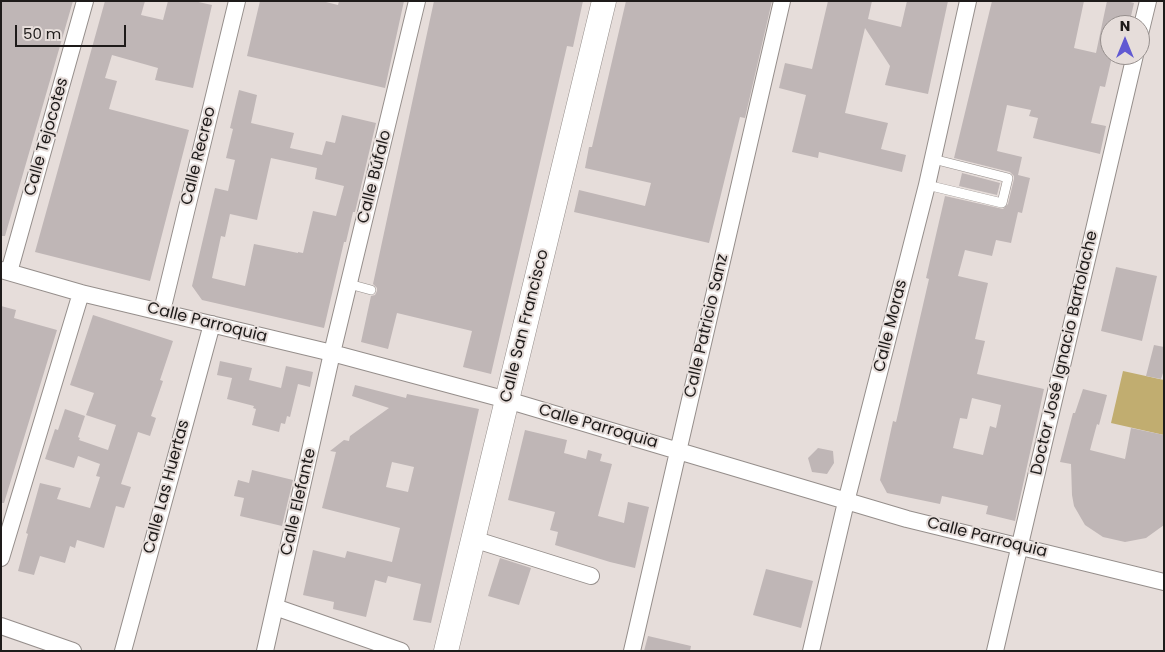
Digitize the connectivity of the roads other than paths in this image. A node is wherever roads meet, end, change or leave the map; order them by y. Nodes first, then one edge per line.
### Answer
1 (85, 1) edge
2 (237, 1) edge
3 (417, 1) edge
4 (604, 1) edge
5 (782, 1) edge
6 (968, 1) edge
7 (1148, 1) edge
8 (1145, 15) edge
9 (1133, 65) edge
10 (933, 159) junction
11 (927, 185) junction
12 (5, 271) edge
13 (349, 284) junction
14 (371, 290) dead end
15 (81, 293) junction
16 (162, 311) junction
17 (212, 324) junction
18 (332, 354) junction
19 (507, 400) junction
20 (678, 450) junction
21 (846, 502) junction
22 (473, 539) junction
23 (1019, 546) junction
24 (1, 558) edge
25 (591, 576) dead end
26 (1164, 582) edge
27 (276, 607) junction
28 (1, 626) edge
29 (74, 651) edge
30 (123, 651) edge
31 (265, 651) edge
32 (400, 651) edge
33 (446, 651) edge
34 (632, 651) edge
35 (811, 651) edge
36 (995, 651) edge

1 - 12 street, Calle Tejocotes
2 - 16 street, Calle Recreo
3 - 13 street, Calle Búfalo
4 - 19 street, Calle San Francisco
5 - 20 street, Calle Patricio Sanz
6 - 10 street, Calle Moras
7 - 8 street
9 - 23 street, Doctor José Ignacio Bartolache
10 - 11 street, Calle Moras
10 - 11 lane
11 - 21 street, Calle Moras
12 - 15 street, Calle Parroquia
13 - 14 lane
13 - 18 street, Calle Búfalo
15 - 16 street, Calle Parroquia
15 - 24 street
16 - 17 street, Calle Parroquia
17 - 18 street, Calle Parroquia
17 - 30 street, Calle Las Huertas
18 - 19 street, Calle Parroquia
18 - 27 street, Calle Elefante
19 - 20 street, Calle Parroquia
19 - 22 street, Calle San Francisco
20 - 21 street, Calle Parroquia
20 - 34 street, Calle Patricio Sanz
21 - 23 street, Calle Parroquia
21 - 35 street, Calle Moras
22 - 25 street
22 - 33 street, Calle San Francisco
23 - 26 street, Calle Parroquia
23 - 36 street, Doctor José Ignacio Bartolache
27 - 31 street, Calle Elefante
27 - 32 street
28 - 29 street

